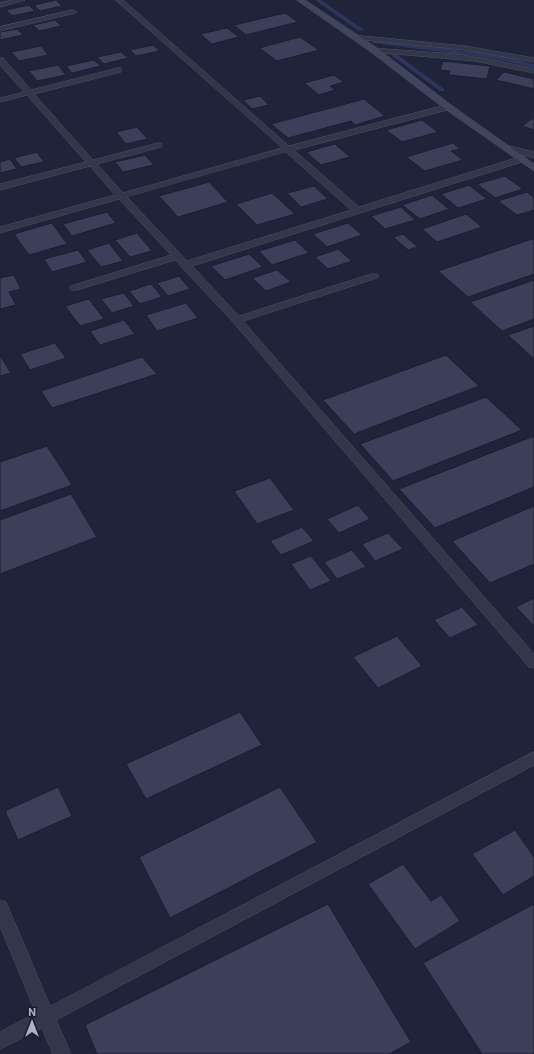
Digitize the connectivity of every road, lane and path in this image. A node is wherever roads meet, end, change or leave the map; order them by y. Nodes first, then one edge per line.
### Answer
1 (22, 0) edge
2 (119, 0) edge
3 (300, 0) edge
4 (0, 4) edge
5 (73, 12) dead end
6 (0, 29) edge
7 (356, 38) junction
8 (374, 50) junction
9 (0, 60) edge
10 (534, 60) edge
11 (118, 70) dead end
12 (534, 71) edge
13 (11, 72) junction
14 (0, 75) edge
15 (29, 93) junction
16 (0, 100) edge
17 (448, 107) junction
18 (158, 145) dead end
19 (506, 148) junction
20 (288, 149) junction
21 (534, 155) edge
22 (522, 159) junction
23 (91, 163) junction
24 (534, 168) edge
25 (0, 187) edge
26 (121, 196) junction
27 (357, 210) junction
28 (0, 230) edge
29 (177, 256) junction
30 (185, 265) junction
31 (374, 276) dead end
32 (74, 288) dead end
33 (237, 320) junction
34 (534, 663) edge
35 (534, 758) edge
36 (0, 907) edge
37 (46, 1017) junction
38 (0, 1041) edge
39 (62, 1054) edge

1 - 4 street
2 - 20 street
3 - 7 street
5 - 6 street
7 - 8 street
7 - 10 street
8 - 12 street
8 - 17 street
9 - 13 street
11 - 15 street
13 - 14 street
13 - 15 street
15 - 16 street
15 - 23 street
17 - 19 street
17 - 20 street
18 - 23 street
19 - 21 street
19 - 22 street
20 - 26 street
20 - 27 street
22 - 24 street
22 - 27 street
23 - 25 street
23 - 26 street
26 - 28 street
26 - 29 street
27 - 30 street
29 - 30 street
29 - 32 street
30 - 33 street
31 - 33 street
33 - 34 street
35 - 37 street
36 - 37 street
37 - 38 street
37 - 39 street

